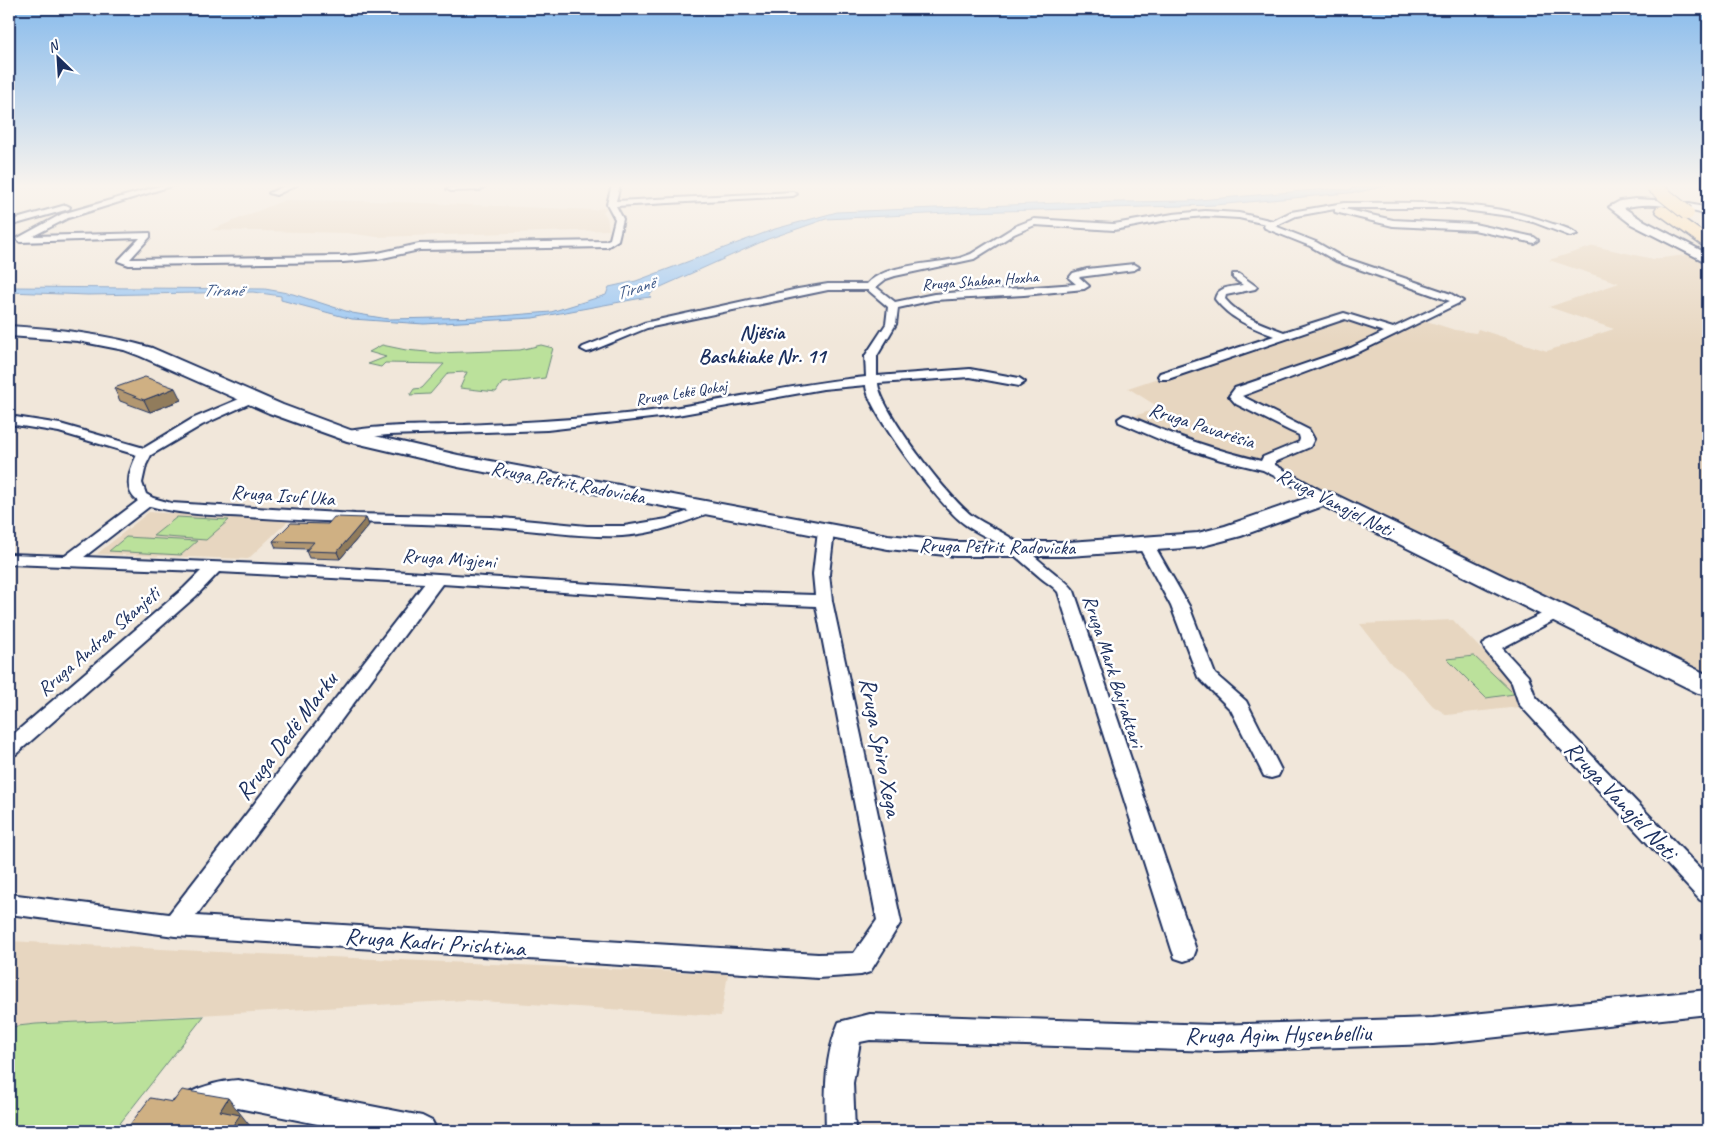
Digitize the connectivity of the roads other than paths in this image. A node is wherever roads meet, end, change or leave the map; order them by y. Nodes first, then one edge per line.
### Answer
1 (22, 238) edge
2 (45, 238) edge
3 (144, 238) edge
4 (614, 238) edge
5 (1003, 238) edge
6 (1298, 238) edge
7 (1526, 238) edge
8 (1667, 238) edge
9 (1534, 240) dead end
10 (1708, 259) edge
11 (1134, 267) dead end
12 (1236, 276) dead end
13 (870, 287) junction
14 (893, 306) junction
15 (9, 331) edge
16 (1394, 332) junction
17 (1284, 336) junction
18 (587, 349) dead end
19 (1164, 376) dead end
20 (871, 381) junction
21 (1019, 382) dead end
22 (251, 398) junction
23 (1124, 419) dead end
24 (9, 420) edge
25 (346, 435) junction
26 (146, 453) junction
27 (1268, 467) junction
28 (1324, 498) junction
29 (148, 501) junction
30 (708, 508) junction
31 (826, 531) junction
32 (1146, 545) junction
33 (1016, 549) junction
34 (9, 559) edge
35 (70, 560) junction
36 (216, 566) junction
37 (438, 578) junction
38 (824, 601) junction
39 (1556, 612) junction
40 (1708, 686) edge
41 (9, 749) edge
42 (1271, 770) dead end
43 (1708, 893) edge
44 (9, 904) edge
45 (175, 925) junction
46 (1184, 950) dead end
47 (861, 964) joint
48 (1708, 1002) edge
49 (166, 1131) edge
50 (422, 1131) edge
51 (841, 1131) edge

1 - 2 street
3 - 4 street
5 - 13 street
6 - 16 street, Rruga Vangjel Noti
7 - 9 street
8 - 10 main road
11 - 14 street, Rruga Shaban Hoxha
12 - 17 street
13 - 14 street
13 - 18 street
14 - 20 street, Rruga Mark Bajraktari
15 - 22 main road, Rruga Petrit Radovicka
16 - 17 street, Rruga Pavarësia
16 - 27 street, Rruga Vangjel Noti
17 - 19 street, Rruga Pavarësia
20 - 21 street, Rruga Lekë Qokaj
20 - 25 street, Rruga Lekë Qokaj
20 - 33 street, Rruga Mark Bajraktari
22 - 25 main road, Rruga Petrit Radovicka
22 - 26 street
23 - 27 street, Rruga Pavarësia
24 - 26 street
25 - 30 main road, Rruga Petrit Radovicka
26 - 29 street
27 - 28 street, Rruga Vangjel Noti
28 - 32 main road, Rruga Petrit Radovicka
28 - 39 main road, Rruga Vangjel Noti
29 - 30 street, Rruga Isuf Uka
29 - 35 street
30 - 31 main road, Rruga Petrit Radovicka
31 - 33 main road, Rruga Petrit Radovicka
31 - 38 street, Rruga Spiro Xega
32 - 33 main road, Rruga Petrit Radovicka
32 - 42 street
33 - 46 street, Rruga Mark Bajraktari
34 - 35 street, Rruga Migjeni
35 - 36 street, Rruga Migjeni
36 - 37 street, Rruga Migjeni
36 - 41 street, Rruga Andrea Skanjeti
37 - 38 street, Rruga Migjeni
37 - 45 street, Rruga Dedë Marku
38 - 47 street, Rruga Spiro Xega
39 - 40 main road, Rruga Vangjel Noti
39 - 43 street, Rruga Vangjel Noti
44 - 45 street, Rruga Kadri Prishtina
45 - 47 street, Rruga Kadri Prishtina
48 - 51 street, Rruga Agim Hysenbelliu
49 - 50 street

